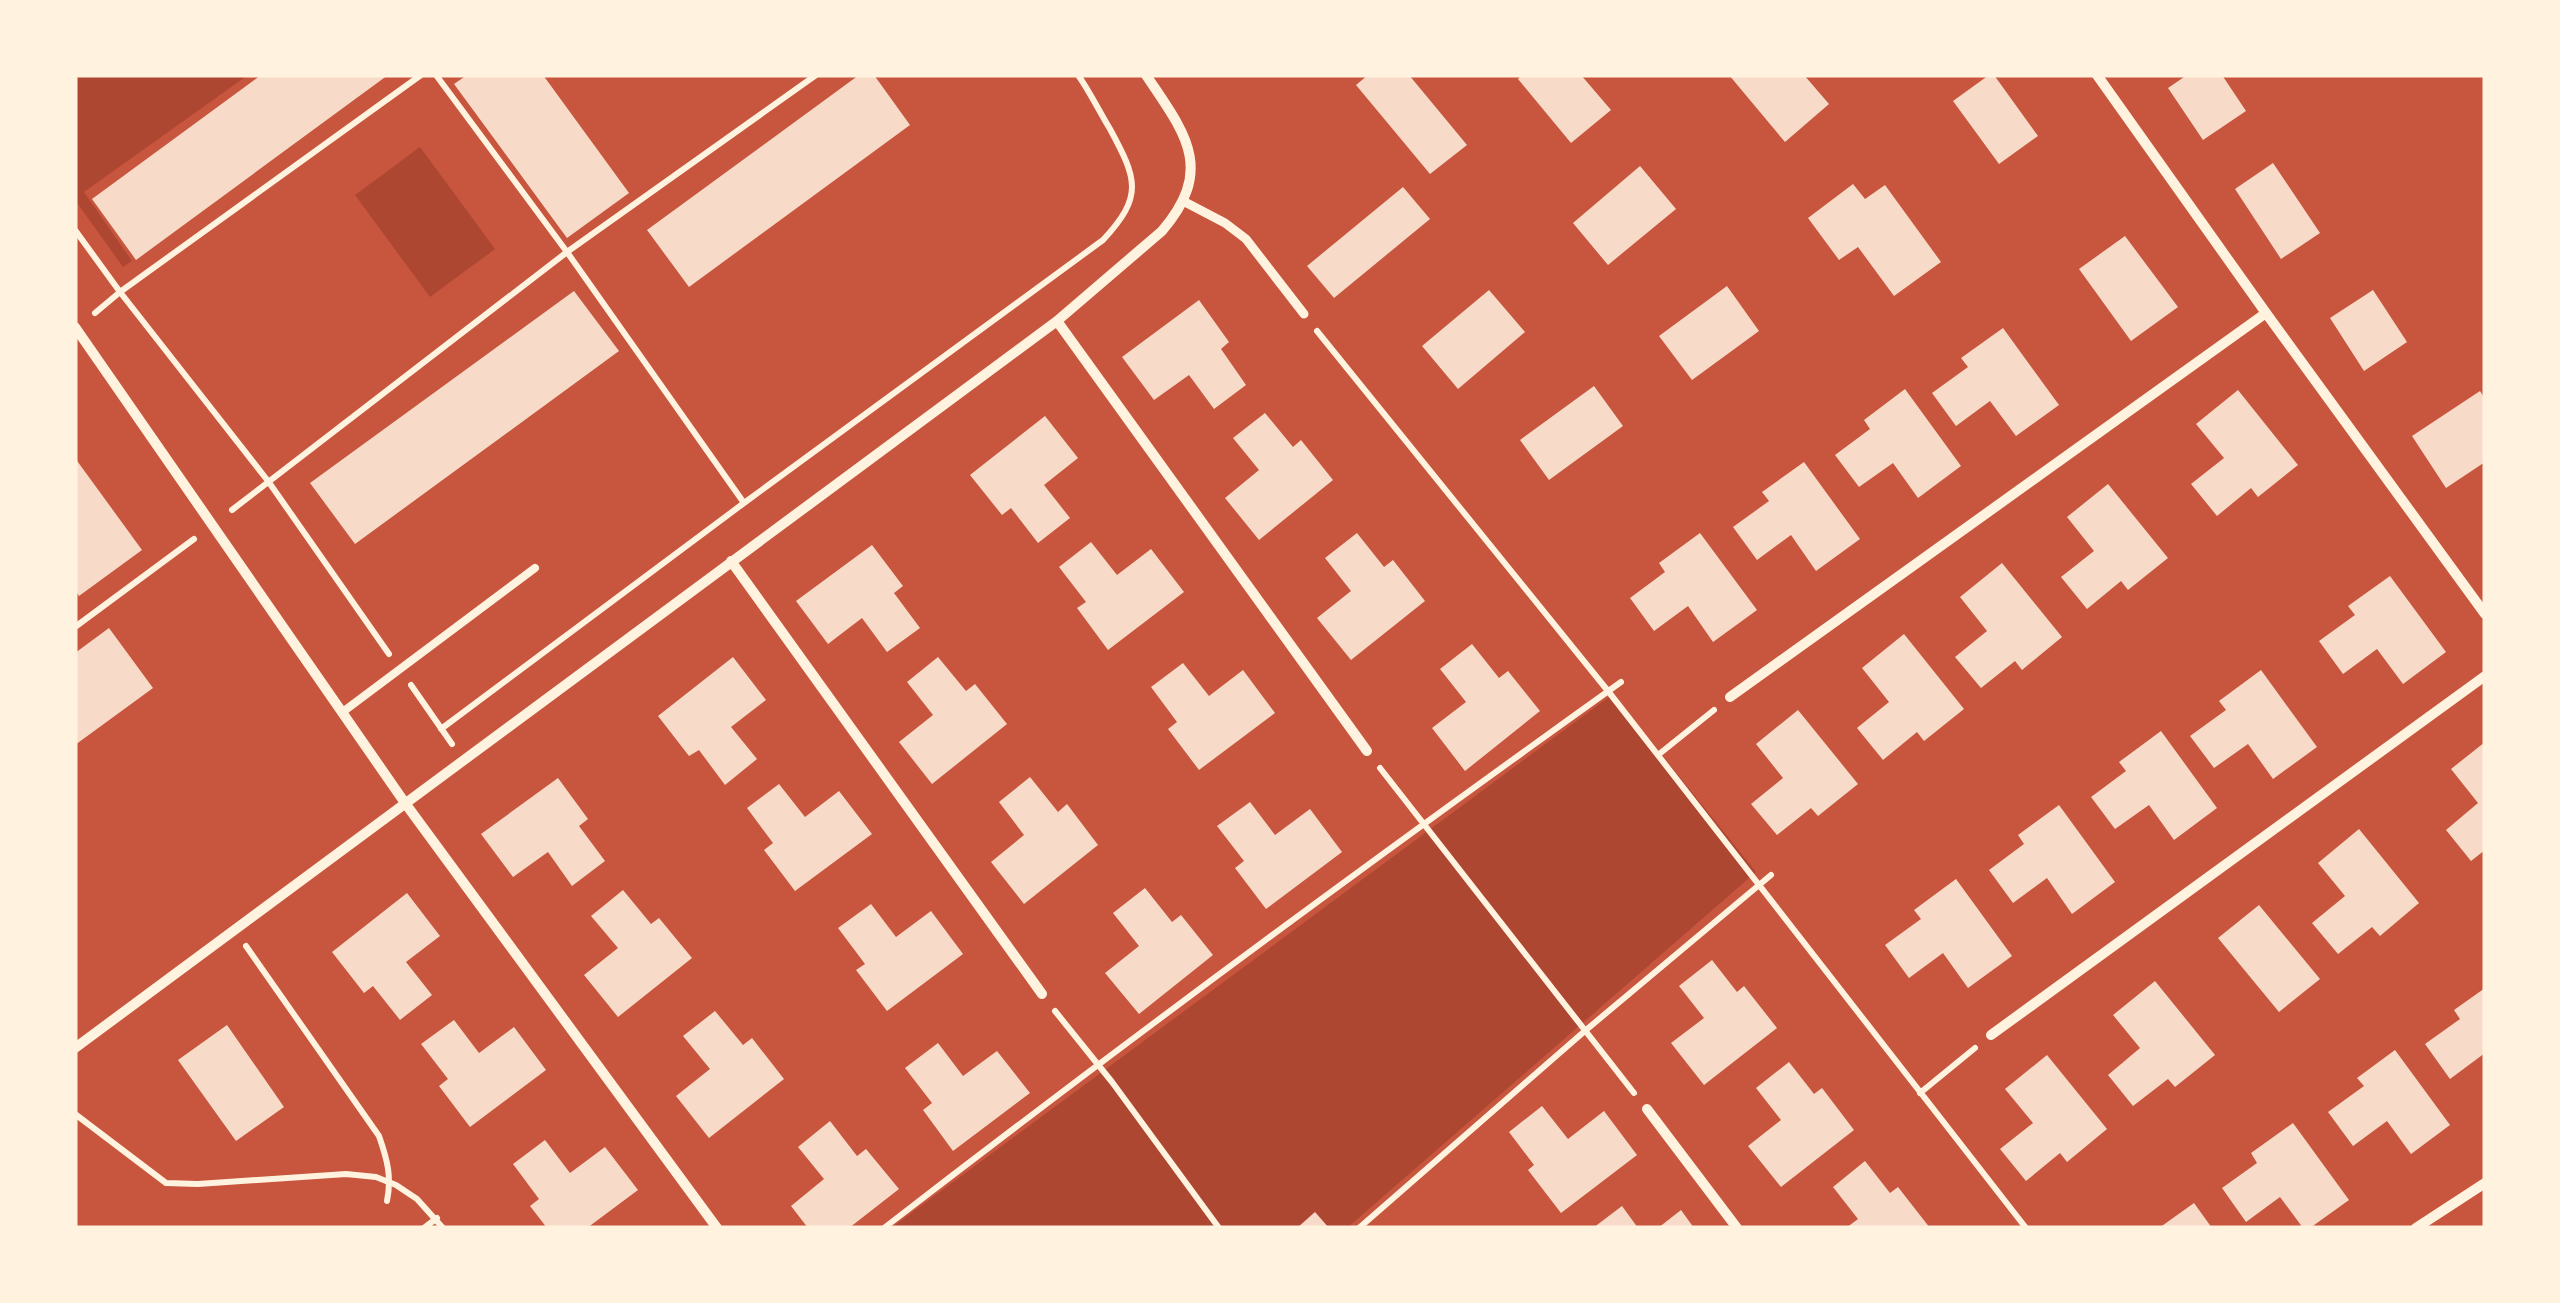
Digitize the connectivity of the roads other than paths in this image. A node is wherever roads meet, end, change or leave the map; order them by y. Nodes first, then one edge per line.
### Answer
1 (1146, 75) edge
2 (2097, 75) edge
3 (1183, 201) junction
4 (2266, 313) junction
5 (1304, 314) road end
6 (1057, 321) junction
7 (76, 328) edge
8 (731, 561) junction
9 (535, 568) dead end
10 (2485, 614) edge
11 (2485, 676) edge
12 (1730, 697) road end
13 (344, 711) junction
14 (1367, 751) road end
15 (406, 803) junction
16 (1042, 994) road end
17 (1992, 1035) road end
18 (75, 1048) edge
19 (1647, 1110) road end
20 (2485, 1183) edge
21 (717, 1228) edge
22 (1737, 1228) edge
23 (2416, 1228) edge

1 - 3 street
2 - 4 street
3 - 5 street
3 - 6 street
4 - 10 street
4 - 12 street
6 - 8 street
6 - 14 street
7 - 13 street
8 - 15 street
8 - 16 street
9 - 13 lane
11 - 17 street
13 - 15 street
15 - 18 street
15 - 21 street
19 - 22 street
20 - 23 street

